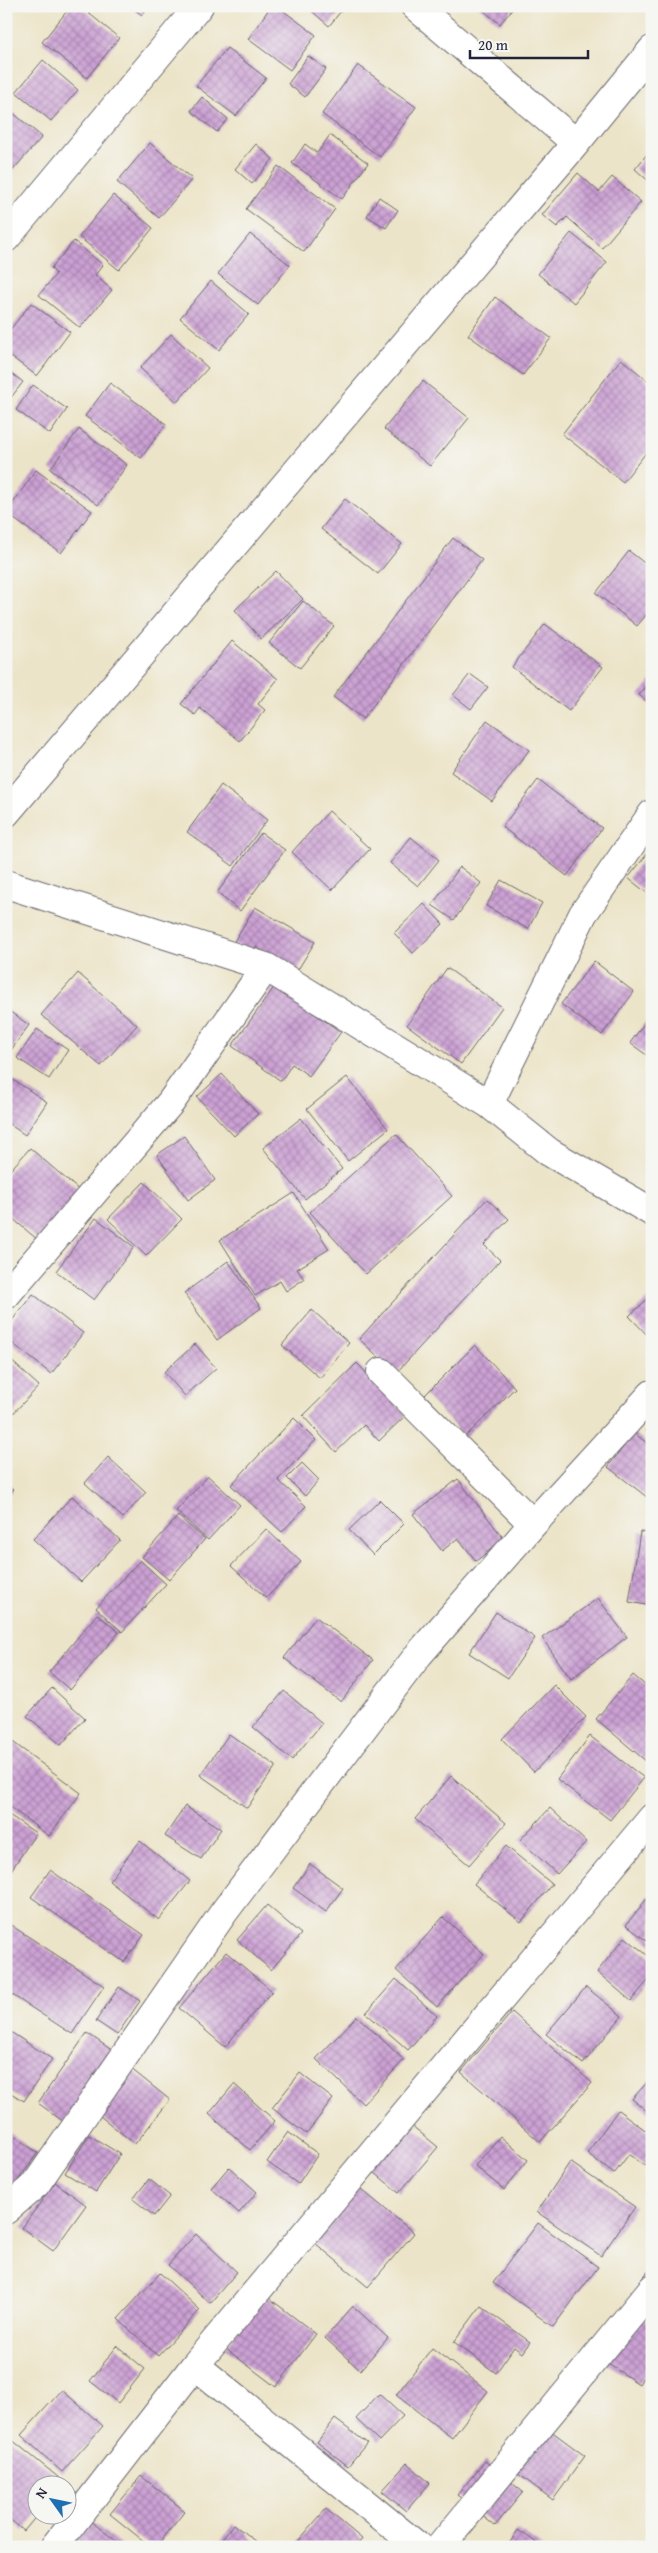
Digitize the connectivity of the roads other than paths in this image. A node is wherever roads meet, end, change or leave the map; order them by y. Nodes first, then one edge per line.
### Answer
1 (199, 6) edge
2 (415, 6) edge
3 (652, 50) edge
4 (576, 143) junction
5 (6, 238) edge
6 (6, 813) edge
7 (652, 814) edge
8 (6, 884) edge
9 (266, 967) junction
10 (489, 1104) junction
11 (652, 1212) edge
12 (6, 1295) edge
13 (381, 1372) dead end
14 (652, 1394) edge
15 (532, 1524) junction
16 (652, 1818) edge
17 (6, 2210) edge
18 (652, 2289) edge
19 (194, 2365) junction
20 (54, 2547) edge
21 (419, 2547) edge
22 (440, 2547) edge

1 - 5 street
2 - 4 street
3 - 4 street
4 - 6 street
7 - 10 street
8 - 9 street
9 - 10 street
9 - 12 street
10 - 11 street
13 - 15 street
14 - 15 street
15 - 17 street
16 - 19 street
18 - 22 street
19 - 20 street
19 - 21 street

